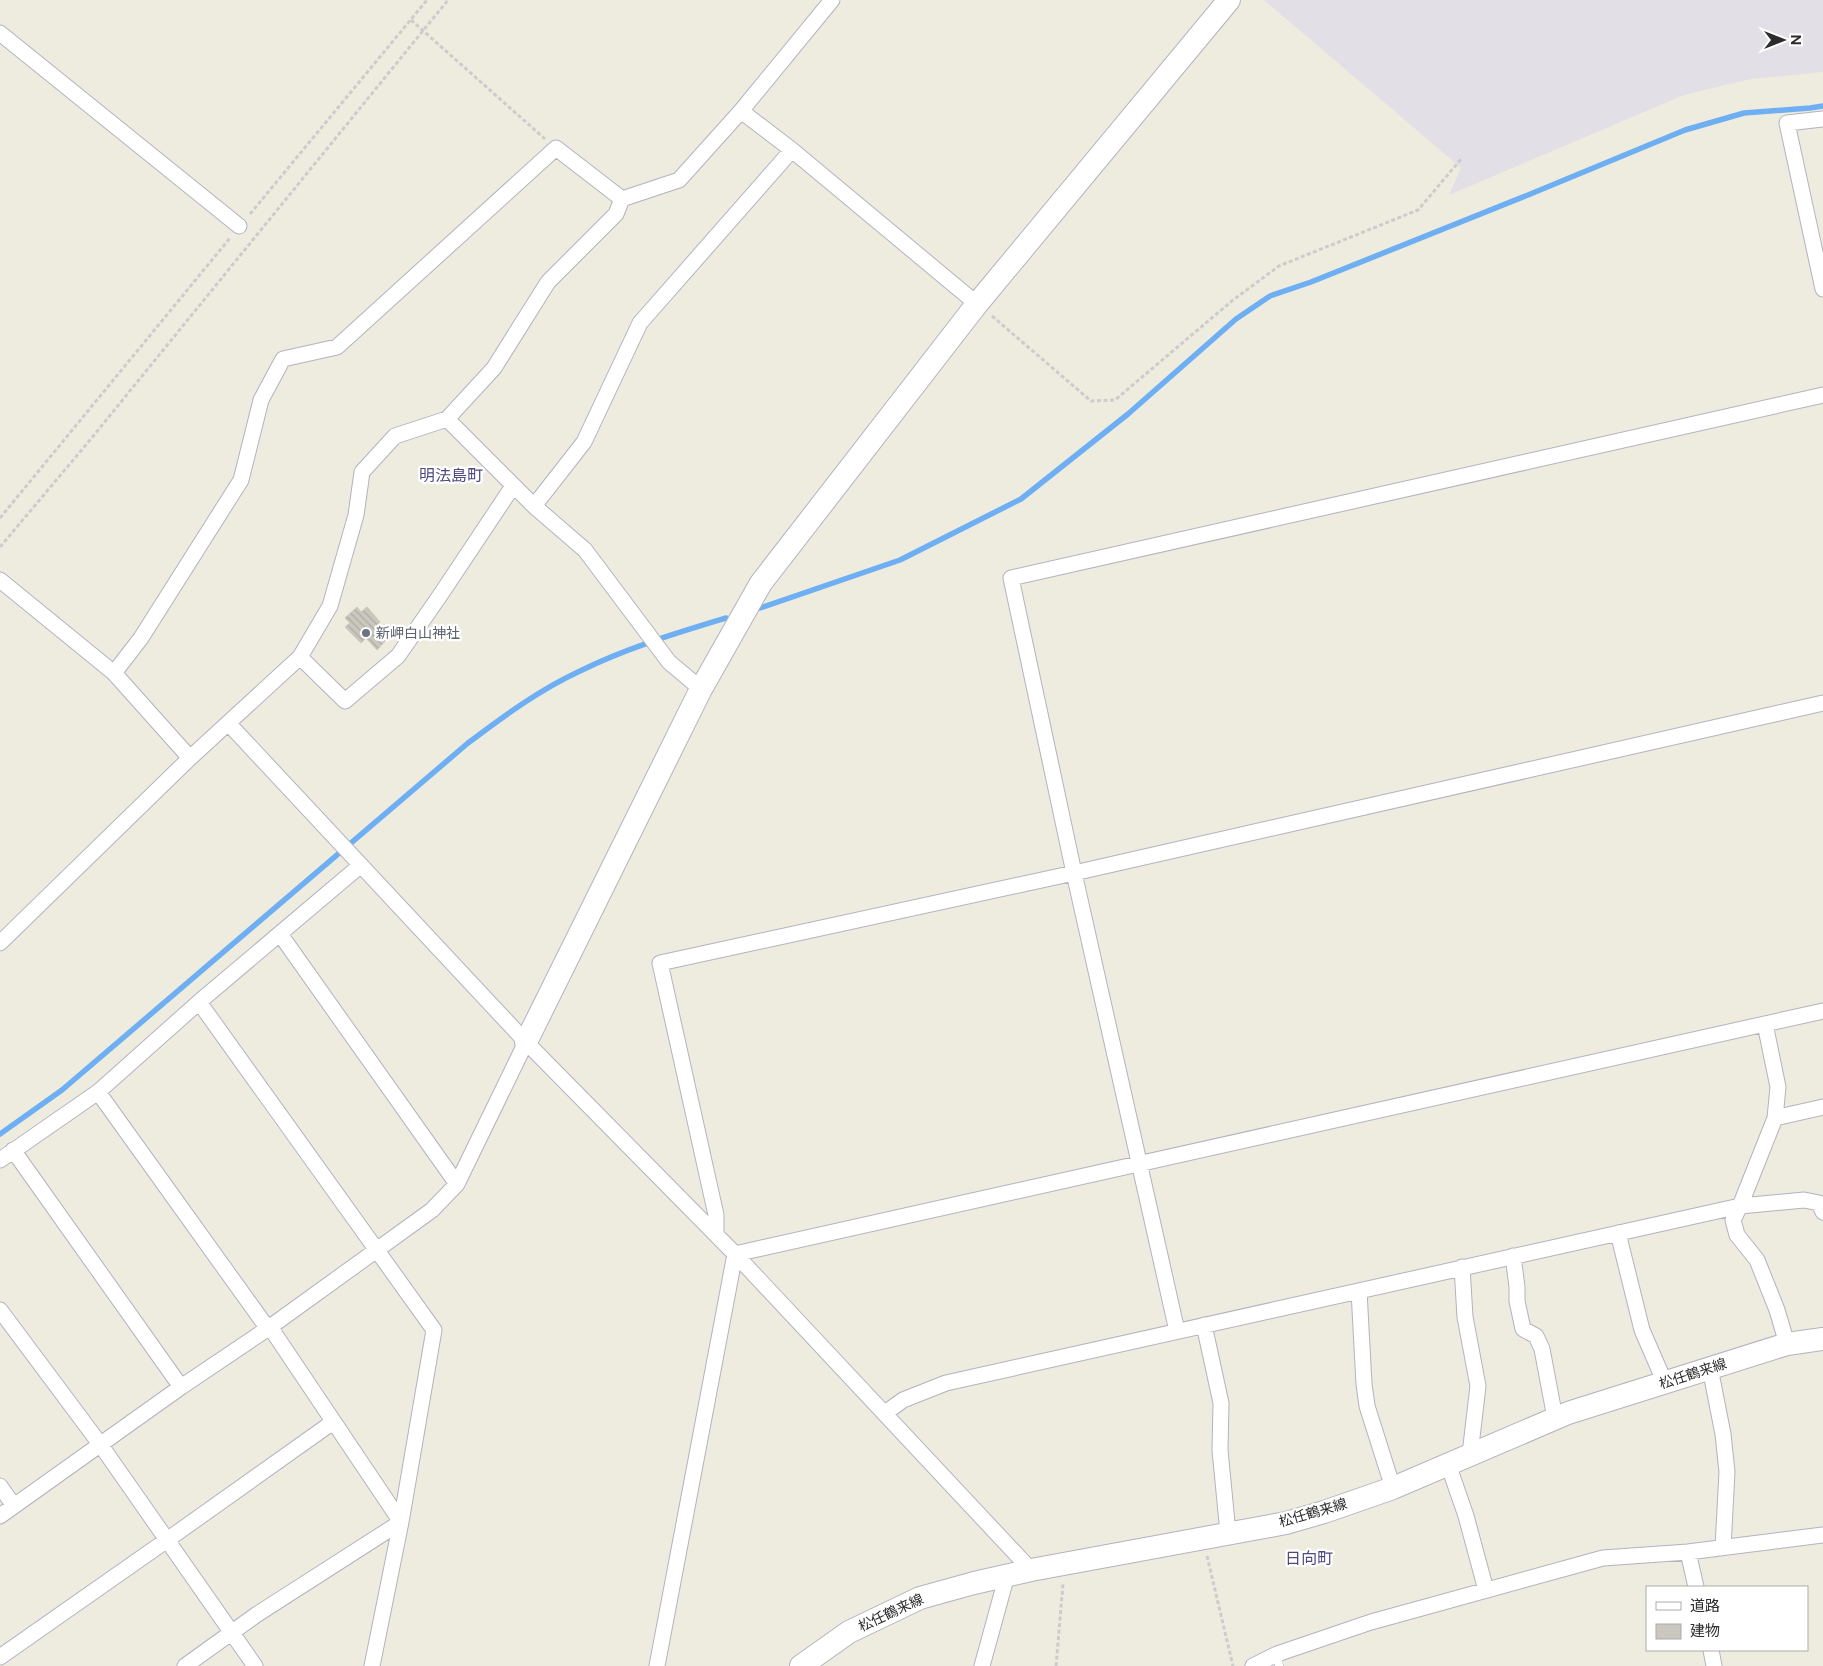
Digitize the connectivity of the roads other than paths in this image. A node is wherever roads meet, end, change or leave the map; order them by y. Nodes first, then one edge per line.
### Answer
1 (832, 0) edge
2 (1229, 0) edge
3 (0, 33) edge
4 (741, 111) junction
5 (1823, 119) edge
6 (792, 150) junction
7 (622, 199) junction
8 (239, 226) road end
9 (1823, 289) edge
10 (978, 304) junction
11 (1823, 395) edge
12 (447, 419) junction
13 (513, 486) junction
14 (534, 506) junction
15 (0, 580) edge
16 (300, 657) junction
17 (114, 673) junction
18 (701, 690) junction
19 (1823, 703) edge
20 (228, 723) junction
21 (190, 758) junction
22 (356, 860) junction
23 (1074, 873) junction
24 (280, 934) junction
25 (0, 943) edge
26 (199, 1002) junction
27 (1823, 1011) edge
28 (1765, 1024) junction
29 (526, 1042) junction
30 (98, 1092) junction
31 (1823, 1107) edge
32 (1776, 1118) junction
33 (13, 1150) junction
34 (0, 1160) edge
35 (1139, 1163) junction
36 (457, 1184) junction
37 (1740, 1206) junction
38 (1823, 1212) edge
39 (1618, 1233) junction
40 (716, 1234) junction
41 (377, 1251) junction
42 (735, 1254) junction
43 (1513, 1256) junction
44 (1462, 1267) junction
45 (1359, 1291) junction
46 (0, 1310) edge
47 (1204, 1325) junction
48 (270, 1327) junction
49 (1177, 1330) junction
50 (1823, 1339) edge
51 (1788, 1344) junction
52 (1710, 1368) junction
53 (1665, 1382) junction
54 (181, 1387) junction
55 (885, 1413) junction
56 (1555, 1418) junction
57 (334, 1422) junction
58 (100, 1444) junction
59 (1470, 1454) junction
60 (1448, 1464) junction
61 (0, 1486) edge
62 (1394, 1488) junction
63 (14, 1506) junction
64 (0, 1516) edge
65 (401, 1522) junction
66 (1228, 1533) junction
67 (1823, 1535) edge
68 (167, 1540) junction
69 (1723, 1547) junction
70 (1688, 1552) junction
71 (1031, 1570) junction
72 (1007, 1575) junction
73 (1696, 1586) edge
74 (1486, 1590) junction
75 (232, 1633) junction
76 (1711, 1651) edge
77 (0, 1657) edge
78 (1278, 1660) edge
79 (185, 1666) edge
80 (255, 1666) edge
81 (372, 1666) edge
82 (657, 1666) edge
83 (801, 1666) edge
84 (982, 1666) edge
85 (1253, 1666) edge
86 (1714, 1666) edge

1 - 4 street
2 - 10 street
3 - 8 street
4 - 6 street
4 - 7 street
5 - 9 street
6 - 10 street
6 - 14 street
7 - 12 street
7 - 17 street
10 - 18 street
11 - 23 street
12 - 13 street
12 - 16 street
13 - 14 street
13 - 16 street
14 - 18 street
15 - 17 street
16 - 20 street
17 - 21 street
18 - 29 street
19 - 23 street
20 - 21 street
20 - 22 street
21 - 25 street
22 - 24 street
22 - 29 street
23 - 35 street
23 - 40 street
24 - 26 street
24 - 36 street
26 - 30 street
26 - 41 street
27 - 28 street
28 - 32 street
28 - 35 street
29 - 36 street
29 - 40 street
30 - 33 street
30 - 48 street
31 - 32 street
32 - 37 street
33 - 34 street
33 - 54 street
35 - 42 street
35 - 49 street
36 - 41 street
37 - 38 street
37 - 39 street
37 - 51 street
39 - 43 street
39 - 53 street
40 - 42 street
41 - 48 street
41 - 65 street
42 - 55 street
42 - 82 street
43 - 44 street
43 - 56 street
44 - 45 street
44 - 59 street
45 - 47 street
45 - 62 street
46 - 58 street
47 - 49 street
47 - 66 street
48 - 54 street
48 - 57 street
49 - 55 street
50 - 51 street, 松任鶴来線
51 - 52 street, 松任鶴来線
52 - 53 street, 松任鶴来線
52 - 69 street
53 - 56 street, 松任鶴来線
54 - 58 street
55 - 71 street
56 - 59 street, 松任鶴来線
57 - 65 street
57 - 68 street
58 - 63 street
58 - 68 street
59 - 60 street, 松任鶴来線
60 - 62 street, 松任鶴来線
60 - 74 street
61 - 63 street
62 - 66 street, 松任鶴来線
63 - 64 street
65 - 75 street
65 - 81 street
66 - 71 street, 松任鶴来線
67 - 69 street
68 - 75 street
68 - 77 street
69 - 70 street
70 - 73 street
70 - 74 street
71 - 72 street, 松任鶴来線
72 - 83 street, 松任鶴来線
72 - 84 street
74 - 78 street
75 - 79 street
75 - 80 street
76 - 86 street
78 - 85 street

